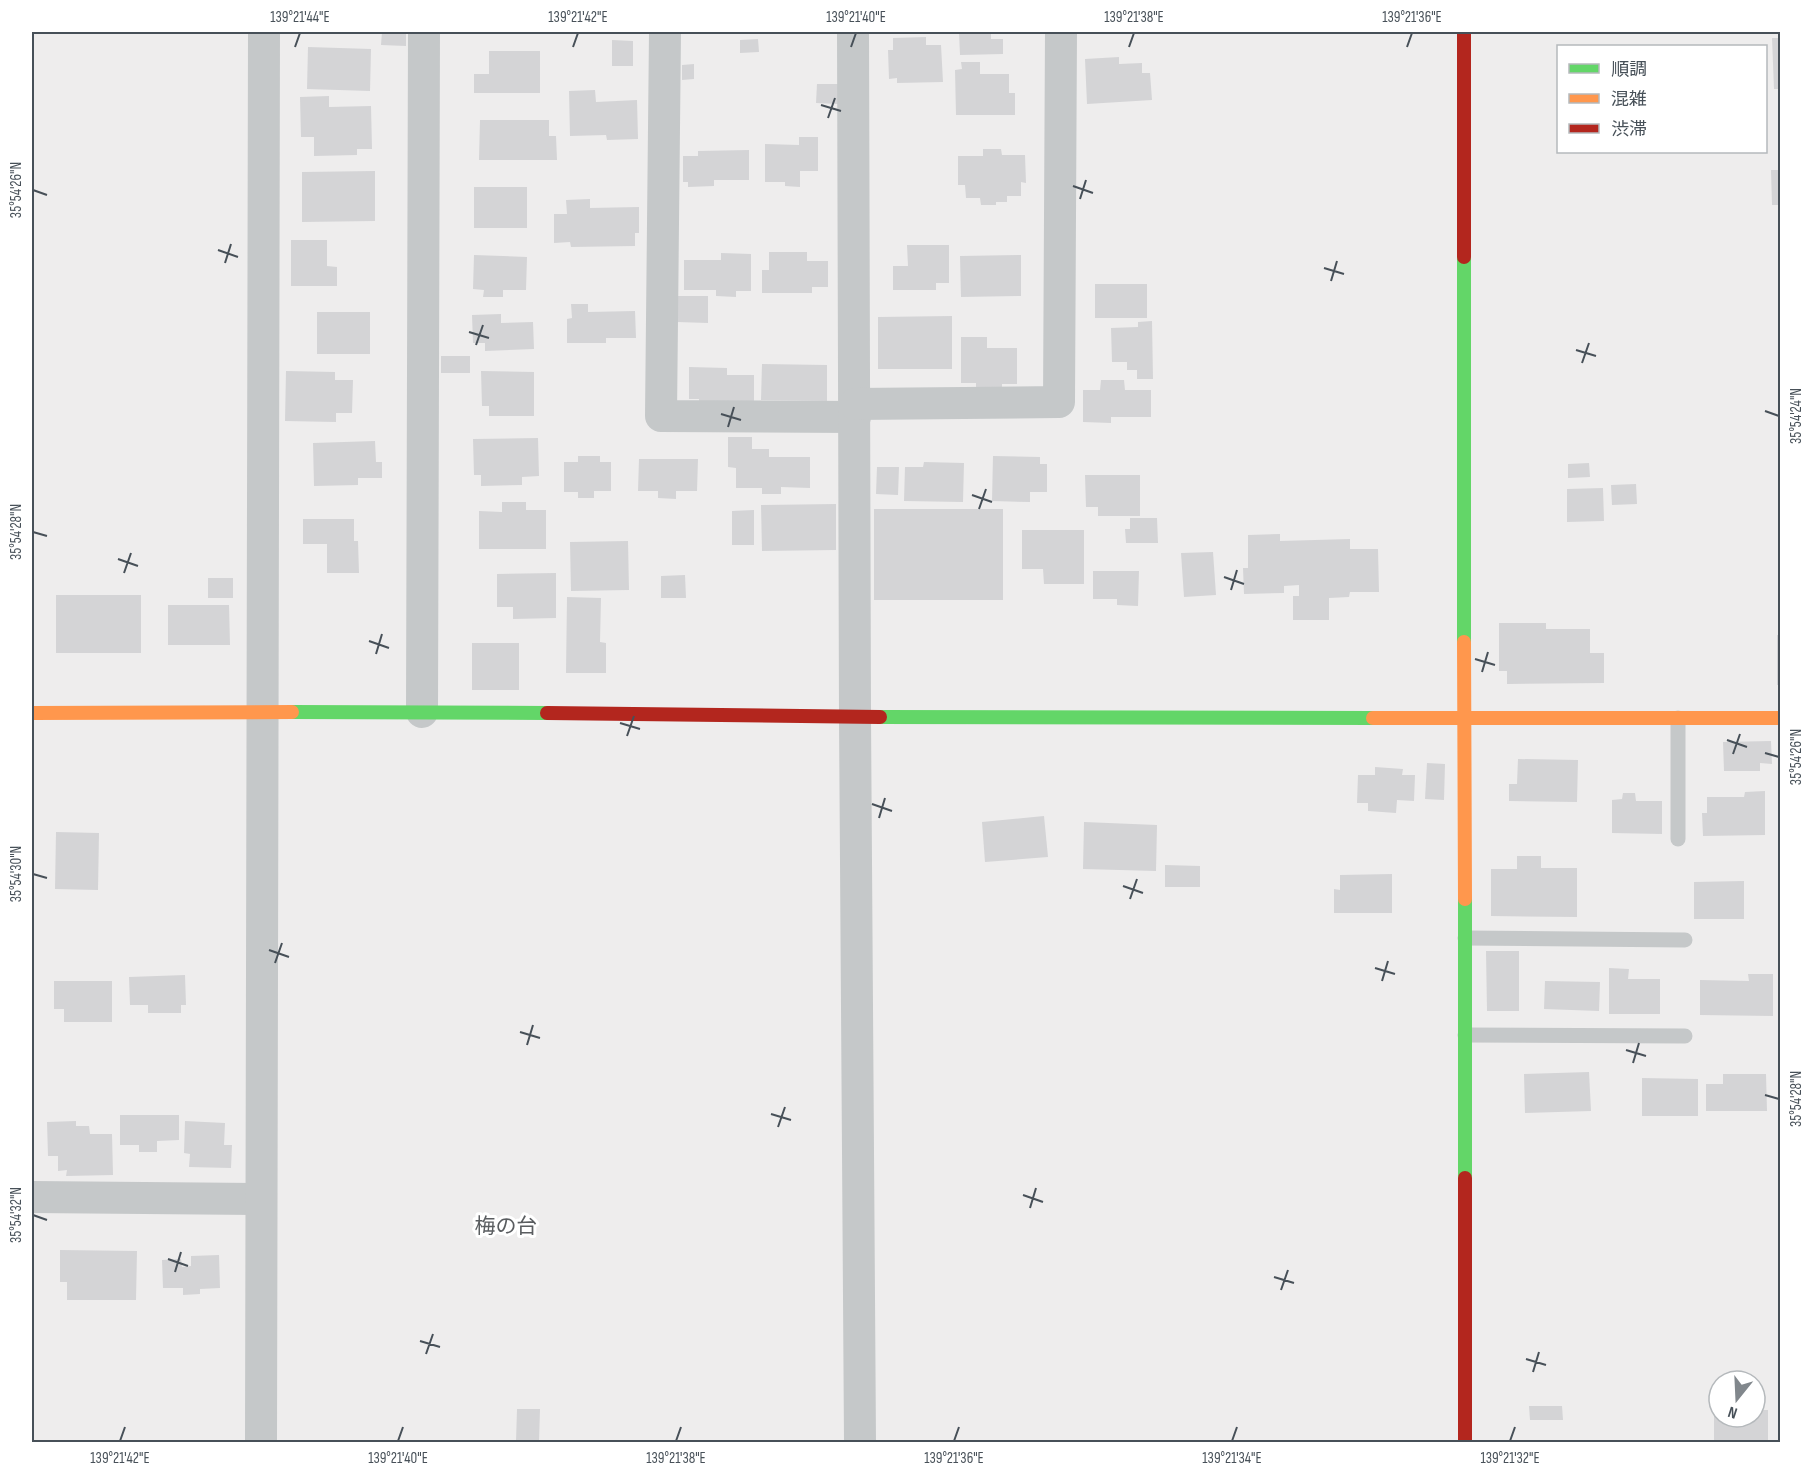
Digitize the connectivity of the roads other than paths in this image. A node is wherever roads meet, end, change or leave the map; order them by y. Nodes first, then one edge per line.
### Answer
1 (264, 32) edge
2 (424, 32) edge
3 (665, 32) edge
4 (854, 32) edge
5 (1061, 32) edge
6 (1464, 32) edge
7 (855, 410) junction
8 (261, 712) junction
9 (422, 712) junction
10 (32, 713) edge
11 (855, 717) junction
12 (1465, 718) junction
13 (1678, 718) junction
14 (1780, 718) edge
15 (1677, 839) dead end
16 (1465, 938) junction
17 (1685, 940) dead end
18 (1465, 1035) junction
19 (1685, 1036) dead end
20 (32, 1197) edge
21 (261, 1199) junction
22 (261, 1443) edge
23 (860, 1443) edge
24 (1465, 1443) edge

1 - 8 street
2 - 9 street
3 - 7 street
4 - 7 street
5 - 7 street
6 - 12 street
7 - 11 street
8 - 9 street
8 - 10 street
8 - 21 street
9 - 11 street
11 - 12 street
11 - 23 street
12 - 13 street
12 - 16 street
13 - 14 street
13 - 15 lane
16 - 17 lane
16 - 18 street
18 - 19 lane
18 - 24 street
20 - 21 street
21 - 22 street

